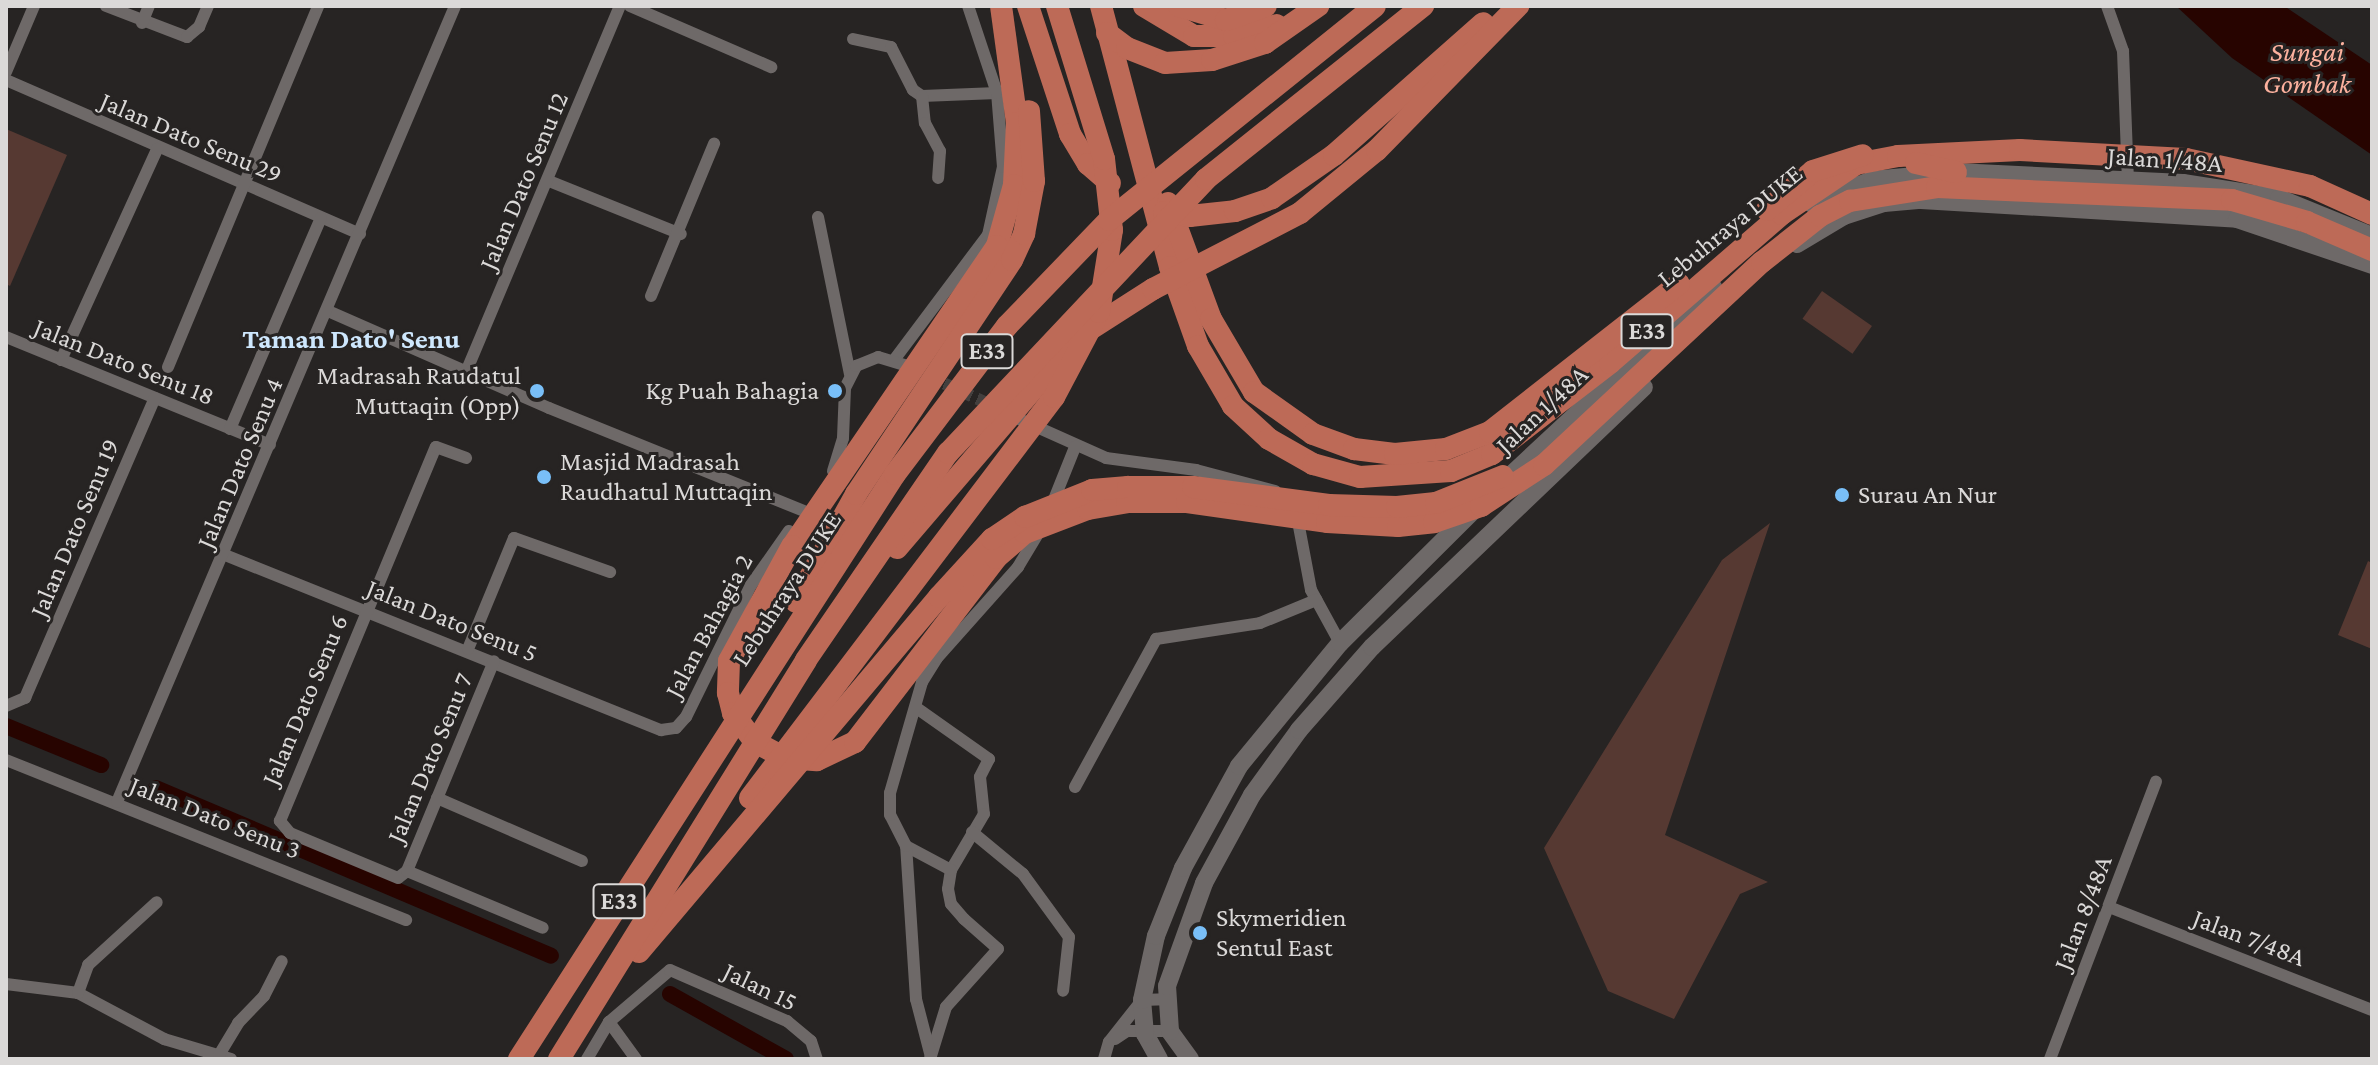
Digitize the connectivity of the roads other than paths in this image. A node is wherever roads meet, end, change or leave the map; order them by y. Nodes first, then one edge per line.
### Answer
1 (34, 6) edge
2 (106, 6) edge
3 (149, 6) edge
4 (208, 6) edge
5 (318, 6) edge
6 (455, 6) edge
7 (620, 6) edge
8 (630, 6) edge
9 (968, 6) edge
10 (1003, 6) edge
11 (1028, 6) edge
12 (1057, 6) edge
13 (1088, 6) edge
14 (1101, 6) edge
15 (1144, 6) edge
16 (1179, 6) edge
17 (1266, 6) edge
18 (1375, 6) edge
19 (1423, 6) edge
20 (1502, 6) edge
21 (1518, 6) edge
22 (1528, 6) edge
23 (2107, 6) edge
24 (1312, 11) edge
25 (142, 23) junction
26 (1490, 34) junction
27 (853, 39) dead end
28 (771, 67) dead end
29 (6, 72) edge
30 (6, 80) edge
31 (997, 93) junction
32 (1127, 93) junction
33 (922, 96) junction
34 (714, 144) dead end
35 (157, 149) junction
36 (1956, 172) junction
37 (938, 178) dead end
38 (549, 181) junction
39 (2128, 183) junction
40 (245, 185) junction
41 (2372, 214) edge
42 (818, 217) dead end
43 (321, 218) junction
44 (360, 234) junction
45 (681, 234) junction
46 (2372, 236) edge
47 (2372, 250) edge
48 (2372, 265) edge
49 (651, 296) dead end
50 (328, 311) junction
51 (6, 337) edge
52 (61, 360) junction
53 (894, 360) junction
54 (908, 366) dead end
55 (168, 367) dead end
56 (466, 372) junction
57 (850, 374) junction
58 (1625, 389) junction
59 (155, 398) junction
60 (1019, 419) dead end
61 (230, 429) junction
62 (270, 445) junction
63 (1075, 447) junction
64 (466, 458) dead end
65 (804, 511) junction
66 (225, 555) junction
67 (824, 566) junction
68 (610, 572) dead end
69 (863, 584) junction
70 (1316, 600) junction
71 (367, 610) junction
72 (1340, 643) junction
73 (468, 649) junction
74 (494, 661) junction
75 (6, 706) edge
76 (918, 709) junction
77 (661, 730) joint
78 (7, 762) edge
79 (2156, 782) dead end
80 (1075, 787) dead end
81 (437, 798) junction
82 (117, 802) junction
83 (972, 832) junction
84 (906, 846) junction
85 (582, 861) dead end
86 (951, 870) junction
87 (407, 871) junction
88 (157, 902) dead end
89 (2109, 907) junction
90 (406, 920) dead end
91 (543, 928) dead end
92 (282, 961) dead end
93 (6, 984) edge
94 (1063, 991) dead end
95 (78, 993) junction
96 (1165, 999) junction
97 (1142, 1000) junction
98 (2372, 1010) edge
99 (585, 1017) junction
100 (609, 1022) junction
101 (1170, 1031) junction
102 (1145, 1034) junction
103 (1109, 1042) junction
104 (225, 1057) edge
105 (930, 1058) edge
106 (519, 1059) edge
107 (559, 1059) edge
108 (587, 1059) edge
109 (636, 1059) edge
110 (817, 1059) edge
111 (1104, 1059) edge
112 (1159, 1059) edge
113 (1190, 1059) edge
114 (2050, 1059) edge

1 - 29 street
2 - 25 street
3 - 25 street
4 - 25 street
5 - 40 street
6 - 44 street, Jalan Dato Senu 4
7 - 38 street, Jalan Dato Senu 12
8 - 28 street
9 - 31 street
10 - 58 highway
10 - 67 highway
11 - 20 highway
12 - 99 highway
13 - 24 highway
14 - 32 highway, Lebuhraya DUKE / E33
15 - 24 highway
16 - 17 highway
18 - 67 highway, Lebuhraya DUKE / E33
19 - 69 highway, E33
21 - 26 highway
22 - 26 highway
23 - 39 street
26 - 69 highway
27 - 33 street
30 - 35 street, Jalan Dato Senu 29
31 - 33 street
31 - 53 street
32 - 36 highway
32 - 41 highway, Lebuhraya DUKE / E33
33 - 37 street
34 - 45 street
35 - 40 street, Jalan Dato Senu 29
35 - 52 street
36 - 39 main road, Jalan 1/48A
36 - 72 main road, Jalan 1/48A
38 - 45 street
38 - 56 street, Jalan Dato Senu 12
39 - 46 main road, Jalan 1/48A
40 - 43 street, Jalan Dato Senu 29
40 - 55 street
42 - 57 street, Jalan Bahagia 2
43 - 44 street, Jalan Dato Senu 29
43 - 61 street
44 - 50 street, Jalan Dato Senu 4
45 - 49 street
47 - 58 highway, Lebuhraya DUKE / E33
48 - 96 main road, Jalan 1/48A
50 - 56 street
50 - 62 street, Jalan Dato Senu 4
51 - 52 street, Jalan Dato Senu 18
52 - 59 street, Jalan Dato Senu 18
53 - 54 street
53 - 57 street
56 - 65 street
57 - 65 street, Jalan Bahagia 2
58 - 99 highway
59 - 61 street, Jalan Dato Senu 18
59 - 75 street, Jalan Dato Senu 19
60 - 63 street
61 - 62 street, Jalan Dato Senu 18
62 - 66 street, Jalan Dato Senu 4
63 - 70 street
63 - 76 street
64 - 71 street, Jalan Dato Senu 6
65 - 77 street, Jalan Bahagia 2
66 - 71 street, Jalan Dato Senu 5
66 - 82 street, Jalan Dato Senu 4
67 - 106 highway, Lebuhraya DUKE / E33
68 - 73 street
69 - 99 highway, E33
70 - 72 street
70 - 80 street
71 - 73 street, Jalan Dato Senu 5
71 - 87 street, Jalan Dato Senu 6
72 - 97 main road, Jalan 1/48A
73 - 74 street, Jalan Dato Senu 5
74 - 77 street, Jalan Dato Senu 5
74 - 81 street, Jalan Dato Senu 7
76 - 83 street
76 - 84 street
78 - 82 street, Jalan Dato Senu 3
79 - 89 street, Jalan 8/48A
81 - 85 street
81 - 87 street, Jalan Dato Senu 7
82 - 90 street, Jalan Dato Senu 3
83 - 86 street
83 - 94 street
84 - 86 street
84 - 105 street
86 - 105 street
87 - 91 street, Jalan Dato Senu 6
88 - 95 street
89 - 98 street, Jalan 7/48A
89 - 114 street, Jalan 8/48A
92 - 104 street
93 - 95 street
95 - 104 street
96 - 97 street
96 - 101 main road
97 - 102 main road, Jalan 1/48A
97 - 103 street
99 - 107 highway, E33
100 - 108 street
100 - 109 street
100 - 110 street, Jalan 15
101 - 102 street
101 - 113 main road
102 - 103 street
102 - 112 main road
103 - 111 street

